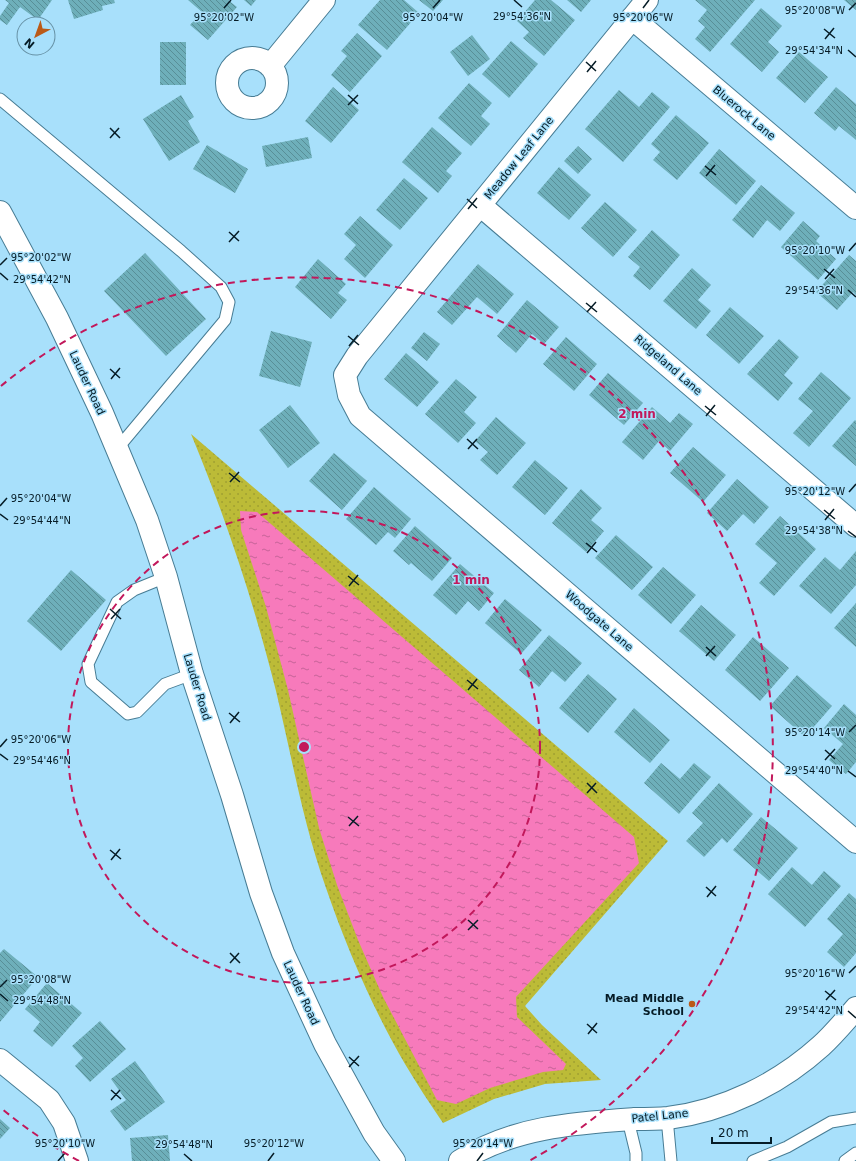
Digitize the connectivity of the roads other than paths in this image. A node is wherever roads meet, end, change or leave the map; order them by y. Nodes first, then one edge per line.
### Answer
1 (324, 0) edge
2 (647, 0) edge
3 (632, 18) junction
4 (270, 66) dead end
5 (0, 99) edge
6 (480, 205) junction
7 (856, 208) edge
8 (0, 212) edge
9 (349, 396) joint
10 (117, 449) junction
11 (856, 526) edge
12 (166, 577) junction
13 (192, 674) junction
14 (856, 842) edge
15 (852, 1020) edge
16 (0, 1060) edge
17 (668, 1118) junction
18 (856, 1118) edge
19 (628, 1120) junction
20 (74, 1153) edge
21 (856, 1153) edge
22 (394, 1161) edge
23 (460, 1161) edge
24 (636, 1161) edge
25 (671, 1161) edge
26 (753, 1161) edge
27 (845, 1161) edge

1 - 4 street
2 - 3 street, Meadow Leaf Lane
3 - 6 street, Meadow Leaf Lane
3 - 7 street, Bluerock Lane
5 - 10 lane
6 - 9 street, Meadow Leaf Lane
6 - 11 street, Ridgeland Lane
8 - 10 street, Lauder Road
9 - 14 street, Woodgate Lane
10 - 12 street, Lauder Road
12 - 13 street, Lauder Road
12 - 13 lane
13 - 22 street, Lauder Road
15 - 17 street, Patel Lane
16 - 20 street
17 - 19 street, Patel Lane
17 - 25 lane
18 - 26 lane
19 - 23 street, Patel Lane
19 - 24 lane
21 - 27 lane

